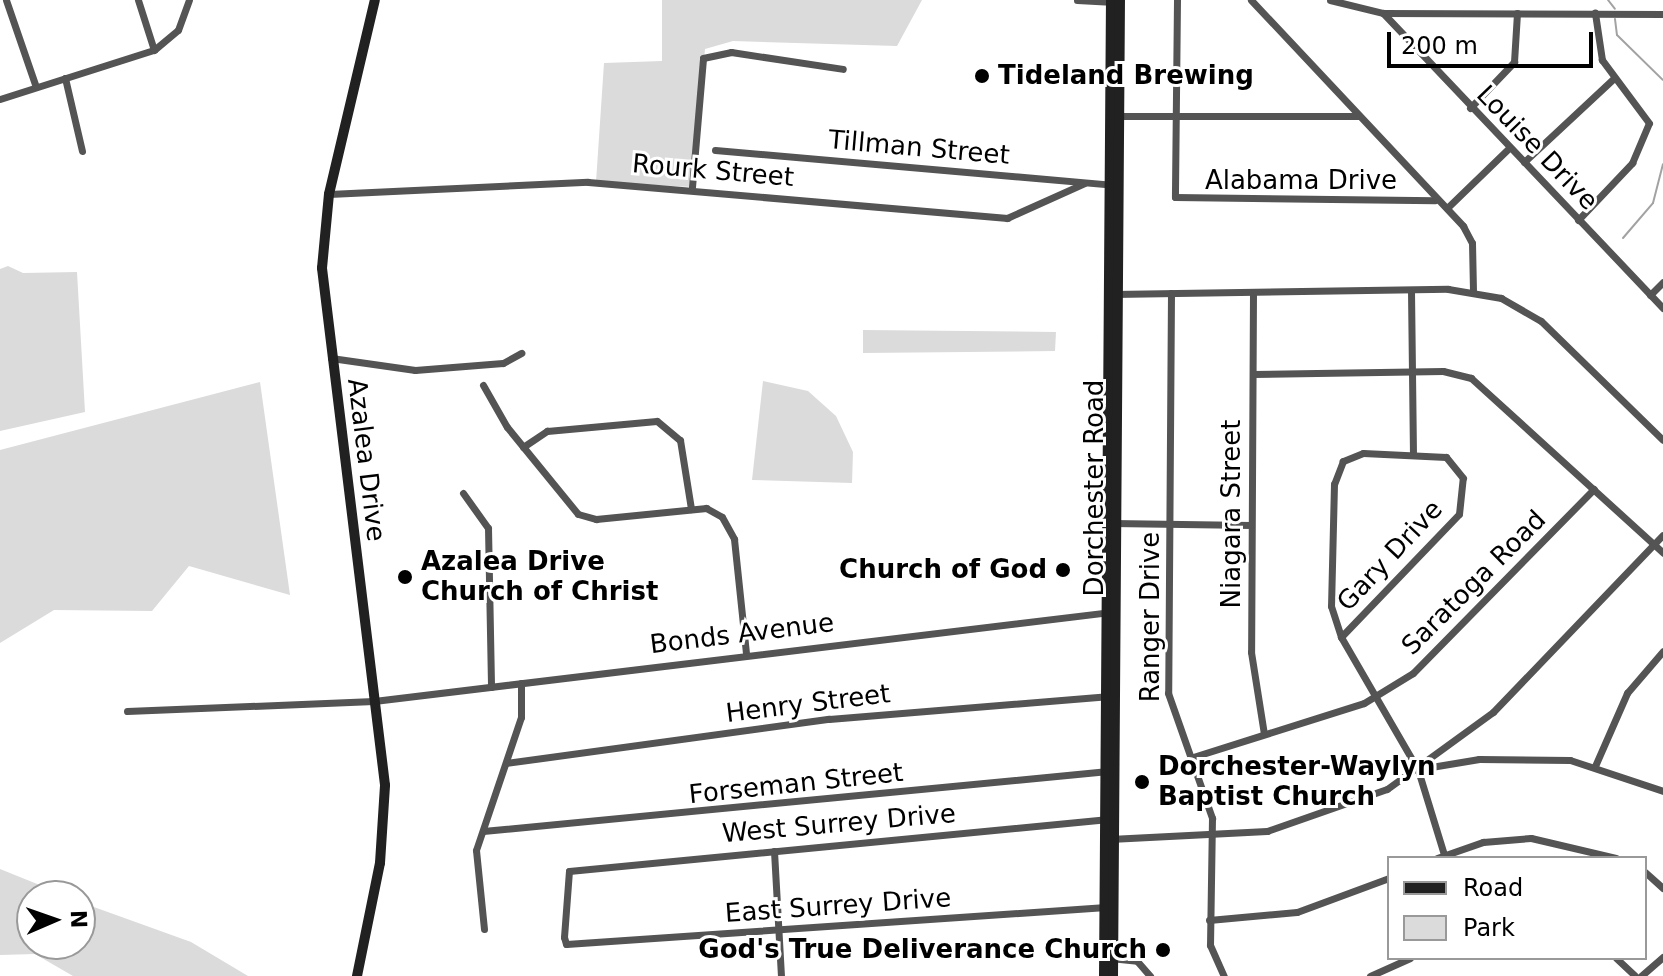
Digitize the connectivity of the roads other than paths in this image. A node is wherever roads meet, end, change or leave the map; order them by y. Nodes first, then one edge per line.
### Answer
1 (6, 0) edge
2 (138, 0) edge
3 (189, 0) edge
4 (375, 0) edge
5 (1077, 0) edge
6 (1177, 0) edge
7 (1251, 0) edge
8 (1330, 0) edge
9 (1116, 1) edge
10 (1383, 13) junction
11 (1517, 13) junction
12 (1595, 13) junction
13 (1663, 14) edge
14 (154, 50) junction
15 (843, 69) dead end
16 (65, 78) junction
17 (1614, 78) junction
18 (36, 87) junction
19 (0, 99) edge
20 (1470, 108) junction
21 (1171, 115) junction
22 (1120, 116) junction
23 (1358, 116) junction
24 (1509, 148) junction
25 (715, 150) dead end
26 (82, 151) dead end
27 (1524, 162) junction
28 (1085, 183) junction
29 (1114, 185) junction
30 (692, 187) junction
31 (329, 194) junction
32 (1435, 200) junction
33 (1447, 208) junction
34 (1578, 220) junction
35 (1663, 282) edge
36 (1473, 290) junction
37 (1411, 291) junction
38 (1171, 293) junction
39 (1253, 293) junction
40 (1113, 294) junction
41 (1650, 295) junction
42 (1663, 308) edge
43 (521, 353) dead end
44 (331, 358) junction
45 (1414, 372) junction
46 (1253, 374) junction
47 (483, 385) dead end
48 (1663, 440) edge
49 (523, 447) junction
50 (1413, 452) junction
51 (1594, 489) junction
52 (463, 493) dead end
53 (691, 509) junction
54 (1111, 523) junction
55 (1170, 524) junction
56 (1251, 525) junction
57 (1663, 535) edge
58 (1654, 544) junction
59 (1663, 553) edge
60 (1111, 612) junction
61 (1341, 637) junction
62 (746, 653) junction
63 (1661, 657) edge
64 (521, 683) junction
65 (491, 687) junction
66 (1110, 696) junction
67 (1377, 696) junction
68 (374, 701) junction
69 (127, 711) dead end
70 (1264, 734) junction
71 (1193, 757) junction
72 (506, 763) junction
73 (1595, 766) junction
74 (1418, 770) junction
75 (1109, 771) junction
76 (1663, 791) edge
77 (1109, 819) junction
78 (483, 831) junction
79 (1109, 839) junction
80 (1213, 839) junction
81 (774, 851) junction
82 (1442, 856) edge
83 (1447, 856) edge
84 (1608, 856) edge
85 (1647, 874) edge
86 (1387, 879) edge
87 (1663, 888) edge
88 (1108, 907) junction
89 (1209, 920) junction
90 (484, 929) dead end
91 (777, 930) junction
92 (566, 944) joint
93 (1663, 957) edge
94 (1108, 958) junction
95 (1406, 960) edge
96 (1618, 960) edge
97 (357, 976) edge
98 (781, 976) edge
99 (1104, 976) edge
100 (1113, 976) edge
101 (1150, 976) edge
102 (1224, 976) edge
103 (1370, 976) edge
104 (1638, 976) edge

1 - 18 street
2 - 14 street
3 - 14 street
4 - 31 main road, Azalea Drive
5 - 9 street
6 - 21 street, Alabama Drive
7 - 23 street, Alabama Drive
8 - 10 street
9 - 22 main road, Dorchester Road
9 - 29 main road, Dorchester Road
10 - 11 street
10 - 20 street, Louise Drive
11 - 12 street
11 - 20 street
12 - 13 street
12 - 17 street
14 - 16 street
15 - 30 street
16 - 18 street
16 - 26 street
17 - 27 street
17 - 34 street
18 - 19 street
20 - 24 street, Louise Drive
21 - 22 street
21 - 23 street
21 - 32 street, Alabama Drive
22 - 29 main road, Dorchester Road
23 - 32 street, Alabama Drive
24 - 27 street, Louise Drive
24 - 33 street
25 - 28 street, Tillman Street
27 - 34 street, Louise Drive
28 - 29 street, Tillman Street
28 - 30 street, Rourk Street
29 - 40 main road, Dorchester Road
30 - 31 street, Rourk Street
31 - 44 main road, Azalea Drive
32 - 33 street, Alabama Drive
33 - 36 street, Alabama Drive
34 - 41 street, Louise Drive
35 - 41 street
36 - 37 street
36 - 48 street
37 - 39 street
37 - 45 street
38 - 39 street
38 - 40 street
38 - 55 street, Ranger Drive
39 - 46 street, Niagara Street
40 - 54 main road, Dorchester Road
41 - 42 street, Louise Drive
43 - 44 street
44 - 68 main road, Azalea Drive
45 - 46 street
45 - 50 street
45 - 51 street
46 - 56 street, Niagara Street
47 - 49 street
49 - 53 street
49 - 53 street
50 - 61 street, Gary Drive
50 - 61 street, Gary Drive
51 - 58 street
51 - 67 street, Saratoga Road
52 - 65 street
53 - 62 street
54 - 55 street
54 - 60 main road, Dorchester Road
55 - 56 street
55 - 71 street, Ranger Drive
56 - 70 street, Niagara Street
57 - 58 street
58 - 59 street
58 - 74 street
60 - 62 street, Bonds Avenue
60 - 66 main road, Dorchester Road
61 - 67 street, Gary Drive
62 - 64 street, Bonds Avenue
63 - 73 street
64 - 65 street, Bonds Avenue
64 - 72 street
65 - 68 street, Bonds Avenue
66 - 72 street, Henry Street
66 - 75 main road, Dorchester Road
67 - 70 street, Saratoga Road
67 - 74 street, Gary Drive
68 - 69 street, Bonds Avenue
68 - 97 main road, Azalea Drive
70 - 71 street, Saratoga Road
71 - 80 street, Ranger Drive
72 - 78 street
73 - 74 street
73 - 76 street
74 - 80 street
74 - 82 street, Gary Drive
75 - 77 main road, Dorchester Road
75 - 78 street, Forseman Street
77 - 79 main road, Dorchester Road
77 - 81 street, West Surrey Drive
78 - 90 street
79 - 80 street
79 - 88 main road, Dorchester Road
80 - 89 street, Ranger Drive
81 - 91 street
81 - 92 street, West Surrey Drive
83 - 84 street
85 - 87 street
86 - 89 street
88 - 91 street, East Surrey Drive
88 - 94 main road, Dorchester Road
89 - 102 street, Ranger Drive
91 - 92 street, East Surrey Drive
91 - 98 street
93 - 104 street
94 - 99 main road, Dorchester Road
94 - 100 main road, Dorchester Road
94 - 101 street
95 - 103 street
96 - 104 street

